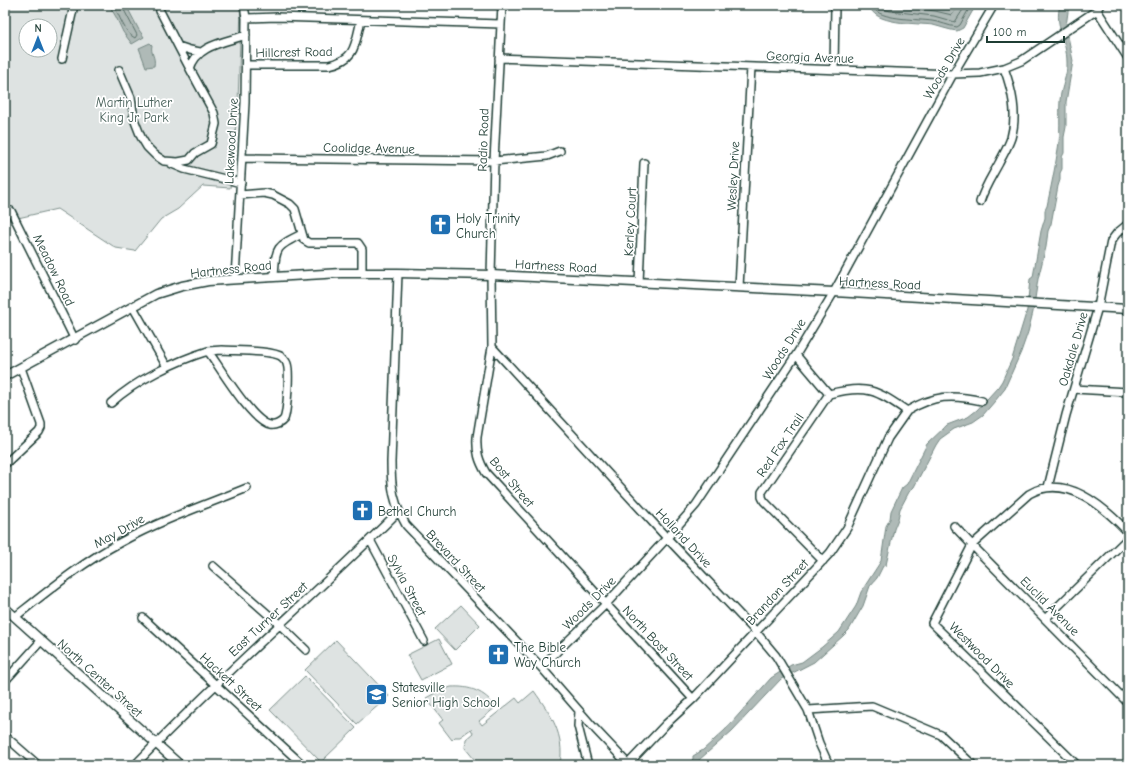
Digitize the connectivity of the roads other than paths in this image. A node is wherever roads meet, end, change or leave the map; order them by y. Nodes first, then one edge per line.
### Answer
1 (74, 5) edge
2 (244, 5) edge
3 (502, 5) edge
4 (835, 5) edge
5 (994, 5) edge
6 (1099, 8) edge
7 (160, 11) dead end
8 (246, 18) junction
9 (361, 20) junction
10 (501, 24) junction
11 (246, 35) junction
12 (178, 46) junction
13 (200, 52) junction
14 (499, 58) junction
15 (1128, 58) edge
16 (62, 59) dead end
17 (246, 65) junction
18 (751, 66) junction
19 (1004, 68) junction
20 (190, 69) junction
21 (119, 70) dead end
22 (834, 70) junction
23 (953, 74) junction
24 (560, 151) dead end
25 (195, 153) junction
26 (243, 158) junction
27 (164, 162) junction
28 (494, 162) junction
29 (644, 163) dead end
30 (195, 172) junction
31 (241, 183) junction
32 (240, 196) junction
33 (980, 202) dead end
34 (11, 211) dead end
35 (1128, 224) edge
36 (302, 234) junction
37 (362, 273) junction
38 (398, 273) junction
39 (492, 275) junction
40 (274, 276) junction
41 (235, 278) junction
42 (639, 283) junction
43 (739, 288) junction
44 (834, 292) junction
45 (133, 307) junction
46 (1098, 307) junction
47 (1128, 309) edge
48 (75, 340) junction
49 (492, 347) junction
50 (208, 351) junction
51 (796, 355) junction
52 (21, 368) junction
53 (167, 368) junction
54 (5, 376) edge
55 (1074, 389) junction
56 (1128, 392) edge
57 (829, 394) junction
58 (982, 401) dead end
59 (111, 403) dead end
60 (907, 411) junction
61 (5, 464) edge
62 (1048, 487) junction
63 (247, 488) dead end
64 (398, 512) junction
65 (954, 526) dead end
66 (1128, 532) edge
67 (667, 538) junction
68 (1128, 538) edge
69 (370, 540) junction
70 (972, 545) junction
71 (823, 561) junction
72 (213, 566) dead end
73 (606, 604) junction
74 (5, 608) edge
75 (15, 617) junction
76 (143, 618) dead end
77 (1045, 619) junction
78 (279, 624) junction
79 (756, 632) junction
80 (424, 640) dead end
81 (41, 641) junction
82 (306, 650) dead end
83 (541, 667) junction
84 (5, 681) edge
85 (216, 684) junction
86 (693, 699) junction
87 (1128, 704) edge
88 (808, 710) junction
89 (580, 711) junction
90 (5, 736) edge
91 (156, 744) junction
92 (629, 764) edge
93 (38, 765) edge
94 (135, 765) edge
95 (180, 765) edge
96 (303, 765) edge
97 (588, 765) edge
98 (829, 765) edge
99 (973, 765) edge
100 (1076, 765) edge

1 - 16 street
2 - 8 street, Lakewood Drive
3 - 10 street, Radio Road
4 - 22 street
5 - 23 street, Woods Drive
6 - 15 street
6 - 19 street, Georgia Avenue
7 - 12 street
8 - 9 street
8 - 11 street, Lakewood Drive
9 - 10 street
9 - 17 street, Hillcrest Road
10 - 14 street, Radio Road
11 - 13 street
11 - 17 street, Lakewood Drive
12 - 13 street
12 - 20 street
13 - 20 street
14 - 18 street, Georgia Avenue
14 - 28 street, Radio Road
17 - 26 street, Lakewood Drive
18 - 22 street, Georgia Avenue
18 - 43 street, Wesley Drive
19 - 23 street, Georgia Avenue
19 - 33 street
20 - 25 street
21 - 27 street
22 - 23 street, Georgia Avenue
23 - 44 street, Woods Drive
24 - 28 street, Coolidge Avenue
25 - 27 street
25 - 30 street
26 - 28 street, Coolidge Avenue
26 - 31 street, Lakewood Drive
27 - 30 street
28 - 39 street, Radio Road
29 - 42 street, Kerley Court
30 - 31 street
31 - 32 street, Lakewood Drive
32 - 36 street
32 - 41 street, Lakewood Drive
34 - 48 street, Meadow Road
35 - 46 street, Oakdale Drive
36 - 37 street
36 - 40 street
37 - 38 main road, Hartness Road
37 - 40 main road, Hartness Road
38 - 39 main road, Hartness Road
38 - 64 street, Brevard Street
39 - 42 main road, Hartness Road
39 - 49 street, Bost Street
40 - 41 main road, Hartness Road
41 - 45 main road, Hartness Road
42 - 43 main road, Hartness Road
43 - 44 main road, Hartness Road
44 - 46 main road, Hartness Road
44 - 51 street, Woods Drive
45 - 48 main road, Hartness Road
45 - 53 street
46 - 47 main road, Hartness Road
46 - 55 street, Oakdale Drive
48 - 52 main road, Hartness Road
49 - 67 street, Holland Drive
49 - 73 street, Bost Street
50 - 50 street
50 - 53 street
51 - 57 street
51 - 67 street, Woods Drive
52 - 54 main road, Hartness Road
52 - 61 street
53 - 59 street
55 - 56 street
55 - 62 street, Oakdale Drive
57 - 60 street
57 - 71 street, Red Fox Trail
58 - 60 street
60 - 71 street, Brandon Street
62 - 66 street
62 - 70 street
63 - 75 street, May Drive
64 - 69 street, East Turner Street
64 - 83 street, Brevard Street
65 - 70 street, Euclid Avenue
67 - 73 street, Woods Drive
67 - 79 street, Holland Drive
68 - 77 street
69 - 78 street, East Turner Street
69 - 80 street, Sylvia Street
70 - 77 street, Euclid Avenue
70 - 100 street, Westwood Drive
71 - 79 street, Brandon Street
72 - 78 street
73 - 83 street, Woods Drive
73 - 86 street, North Bost Street
74 - 75 main road, North Center Street
75 - 81 main road, North Center Street
76 - 85 street, Hackett Street
77 - 87 street, Euclid Avenue
78 - 82 street
78 - 85 street, East Turner Street
79 - 86 street, Brandon Street
79 - 88 street, Holland Drive
81 - 84 street
81 - 91 main road, North Center Street
83 - 89 street, Brevard Street
85 - 91 street, East Turner Street
85 - 96 street, Hackett Street
86 - 92 street, Brandon Street
88 - 98 street, Holland Drive
88 - 99 street
89 - 92 street, Brevard Street
89 - 97 street
90 - 93 street
91 - 94 street, East Turner Street
91 - 95 main road, North Center Street

